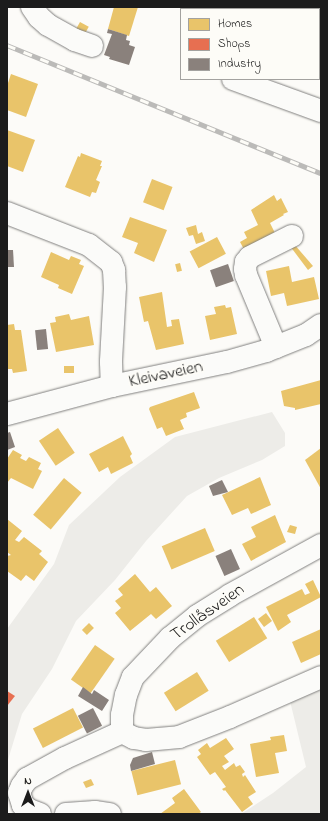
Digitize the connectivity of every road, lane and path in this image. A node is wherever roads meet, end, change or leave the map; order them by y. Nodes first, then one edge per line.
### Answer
1 (32, 7) edge
2 (92, 46) dead end
3 (236, 80) edge
4 (321, 111) edge
5 (7, 213) edge
6 (292, 236) dead end
7 (321, 325) edge
8 (276, 347) junction
9 (112, 386) junction
10 (7, 414) edge
11 (321, 545) edge
12 (321, 677) edge
13 (122, 732) junction
14 (40, 814) edge
15 (66, 814) edge
16 (110, 814) edge

1 - 2 street
3 - 4 street
5 - 9 street
6 - 8 street
7 - 8 street, Kleivaveien
8 - 9 street, Kleivaveien
9 - 10 street, Kleivaveien
11 - 13 street, Trollåsveien
12 - 13 street
13 - 14 street
15 - 16 street

